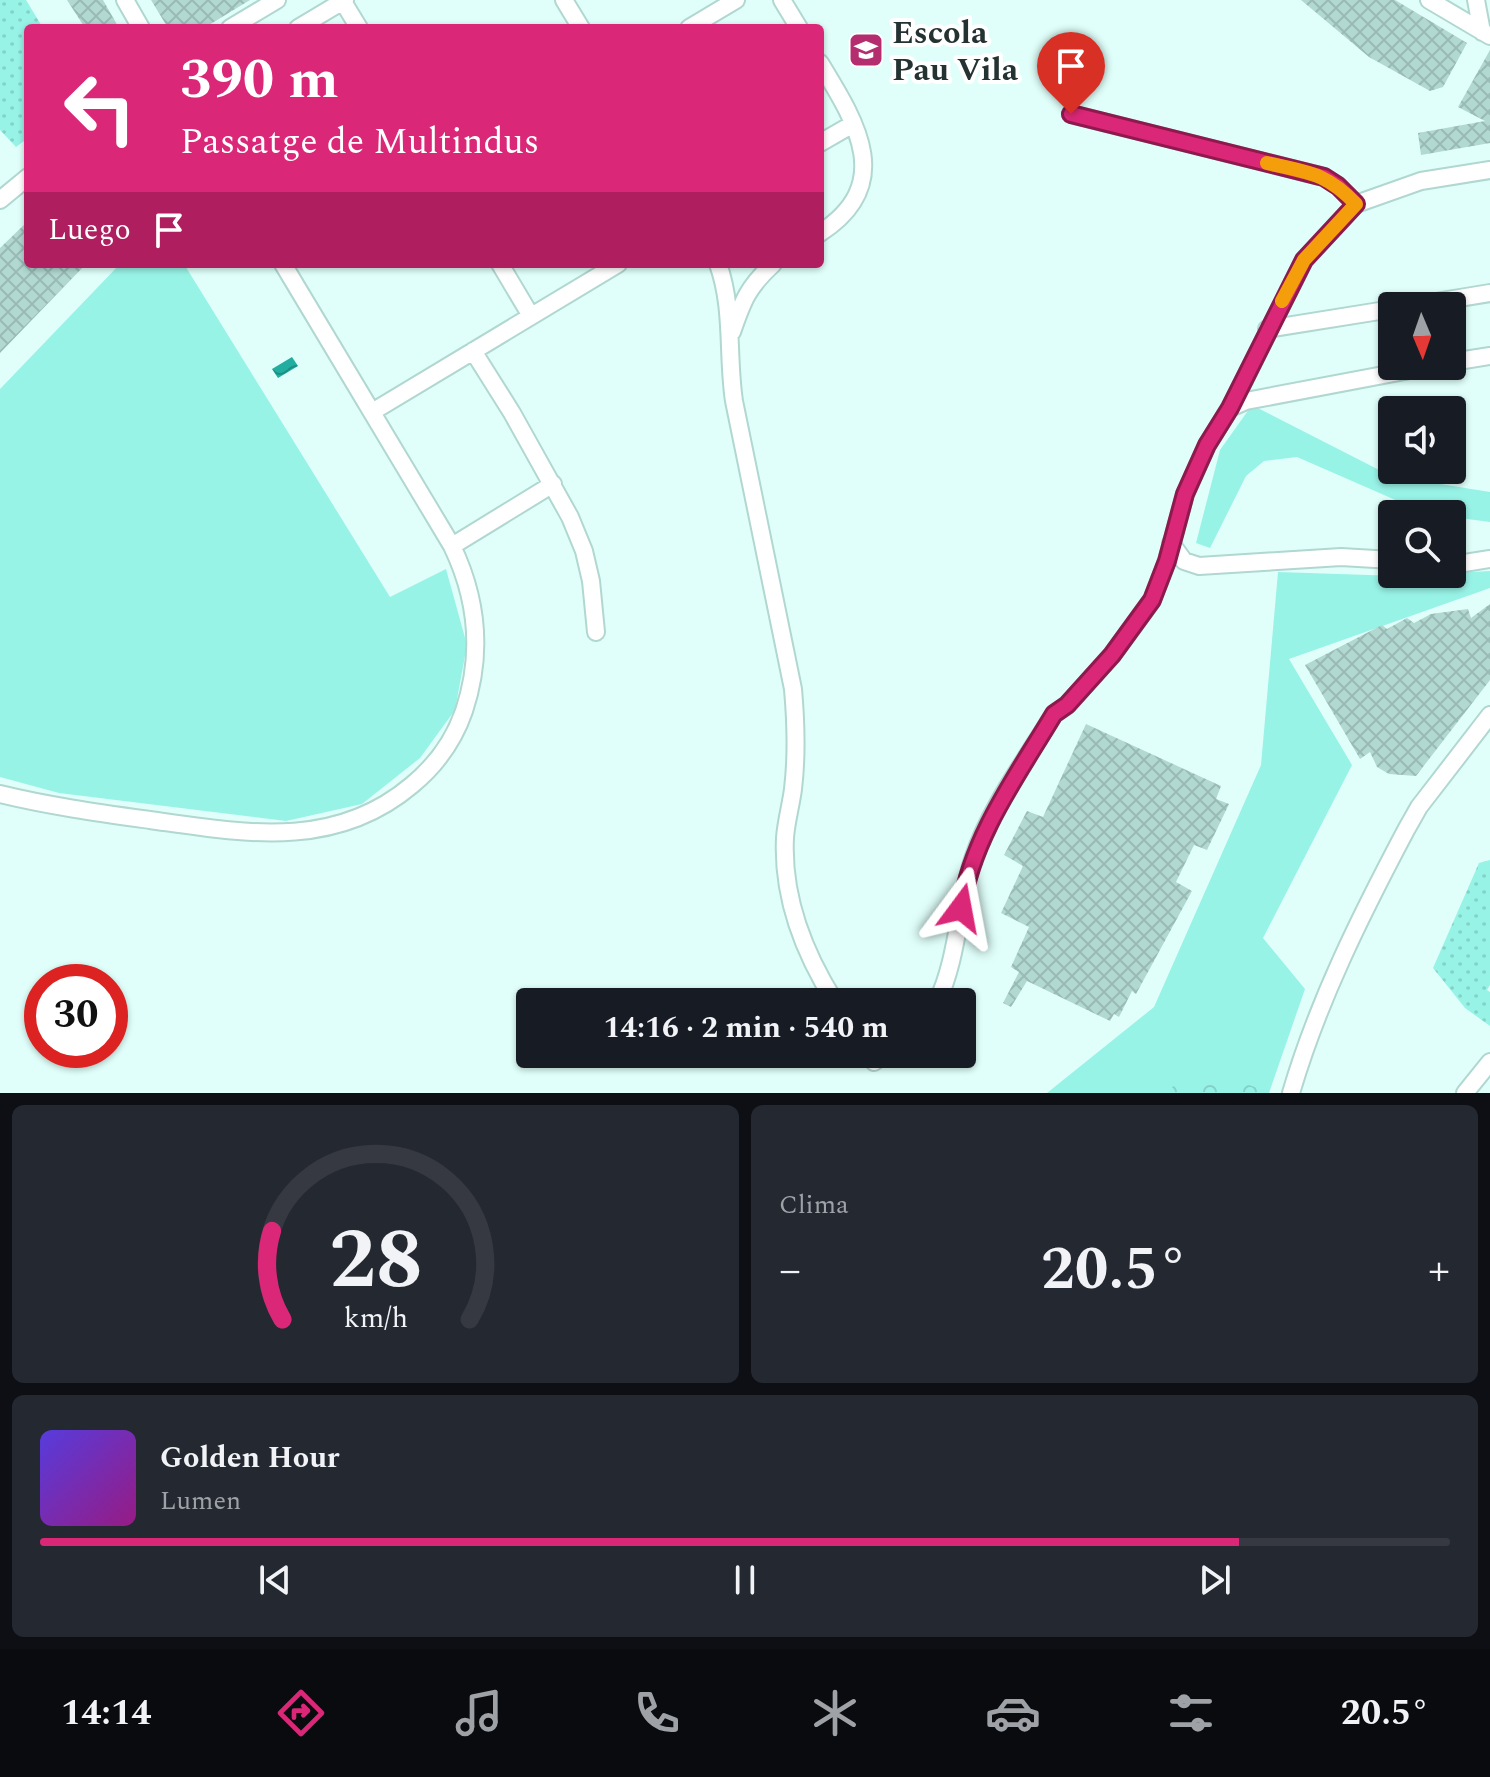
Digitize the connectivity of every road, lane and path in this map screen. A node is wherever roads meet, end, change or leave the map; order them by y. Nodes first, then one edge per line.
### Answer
1 (125, 0) edge
2 (277, 0) edge
3 (343, 0) edge
4 (564, 0) edge
5 (736, 0) edge
6 (782, 0) edge
7 (1429, 0) edge
8 (1476, 0) edge
9 (139, 24) edge
10 (237, 24) edge
11 (304, 24) edge
12 (357, 24) edge
13 (579, 24) edge
14 (696, 24) edge
15 (797, 24) edge
16 (1486, 34) edge
17 (824, 69) edge
18 (1071, 114) dead end
19 (853, 124) junction
20 (824, 141) edge
21 (1482, 171) edge
22 (24, 180) edge
23 (0, 200) edge
24 (1356, 204) junction
25 (824, 230) edge
26 (289, 268) edge
27 (502, 268) edge
28 (611, 268) edge
29 (719, 268) edge
30 (769, 268) edge
31 (1490, 293) edge
32 (1466, 297) edge
33 (1378, 311) edge
34 (531, 316) junction
35 (1267, 329) junction
36 (729, 341) junction
37 (473, 351) junction
38 (1490, 356) edge
39 (1466, 360) edge
40 (1378, 376) edge
41 (1238, 404) junction
42 (372, 412) junction
43 (553, 484) junction
44 (1171, 543) junction
45 (452, 546) junction
46 (1378, 559) edge
47 (1490, 559) edge
48 (1466, 563) edge
49 (596, 632) dead end
50 (1490, 715) edge
51 (0, 794) edge
52 (827, 988) edge
53 (942, 988) edge
54 (1490, 1062) edge
55 (1291, 1093) edge
56 (1465, 1093) edge

1 - 9 street
2 - 10 street
3 - 11 street
3 - 12 street
4 - 13 street
5 - 14 street
6 - 15 street
7 - 16 street
8 - 16 street
17 - 19 street
18 - 24 street
19 - 20 street
19 - 25 street
21 - 24 street
22 - 23 street
24 - 35 street
26 - 42 street
27 - 34 street
28 - 34 street
29 - 36 street
30 - 36 street
31 - 32 street
33 - 35 street
34 - 37 street
35 - 41 street
36 - 52 street
37 - 42 street
37 - 43 street
38 - 39 street
40 - 41 street
41 - 44 street
42 - 45 street
43 - 45 street
43 - 49 street
44 - 46 street
44 - 53 street
45 - 51 street
47 - 48 street
50 - 55 street
54 - 56 street

